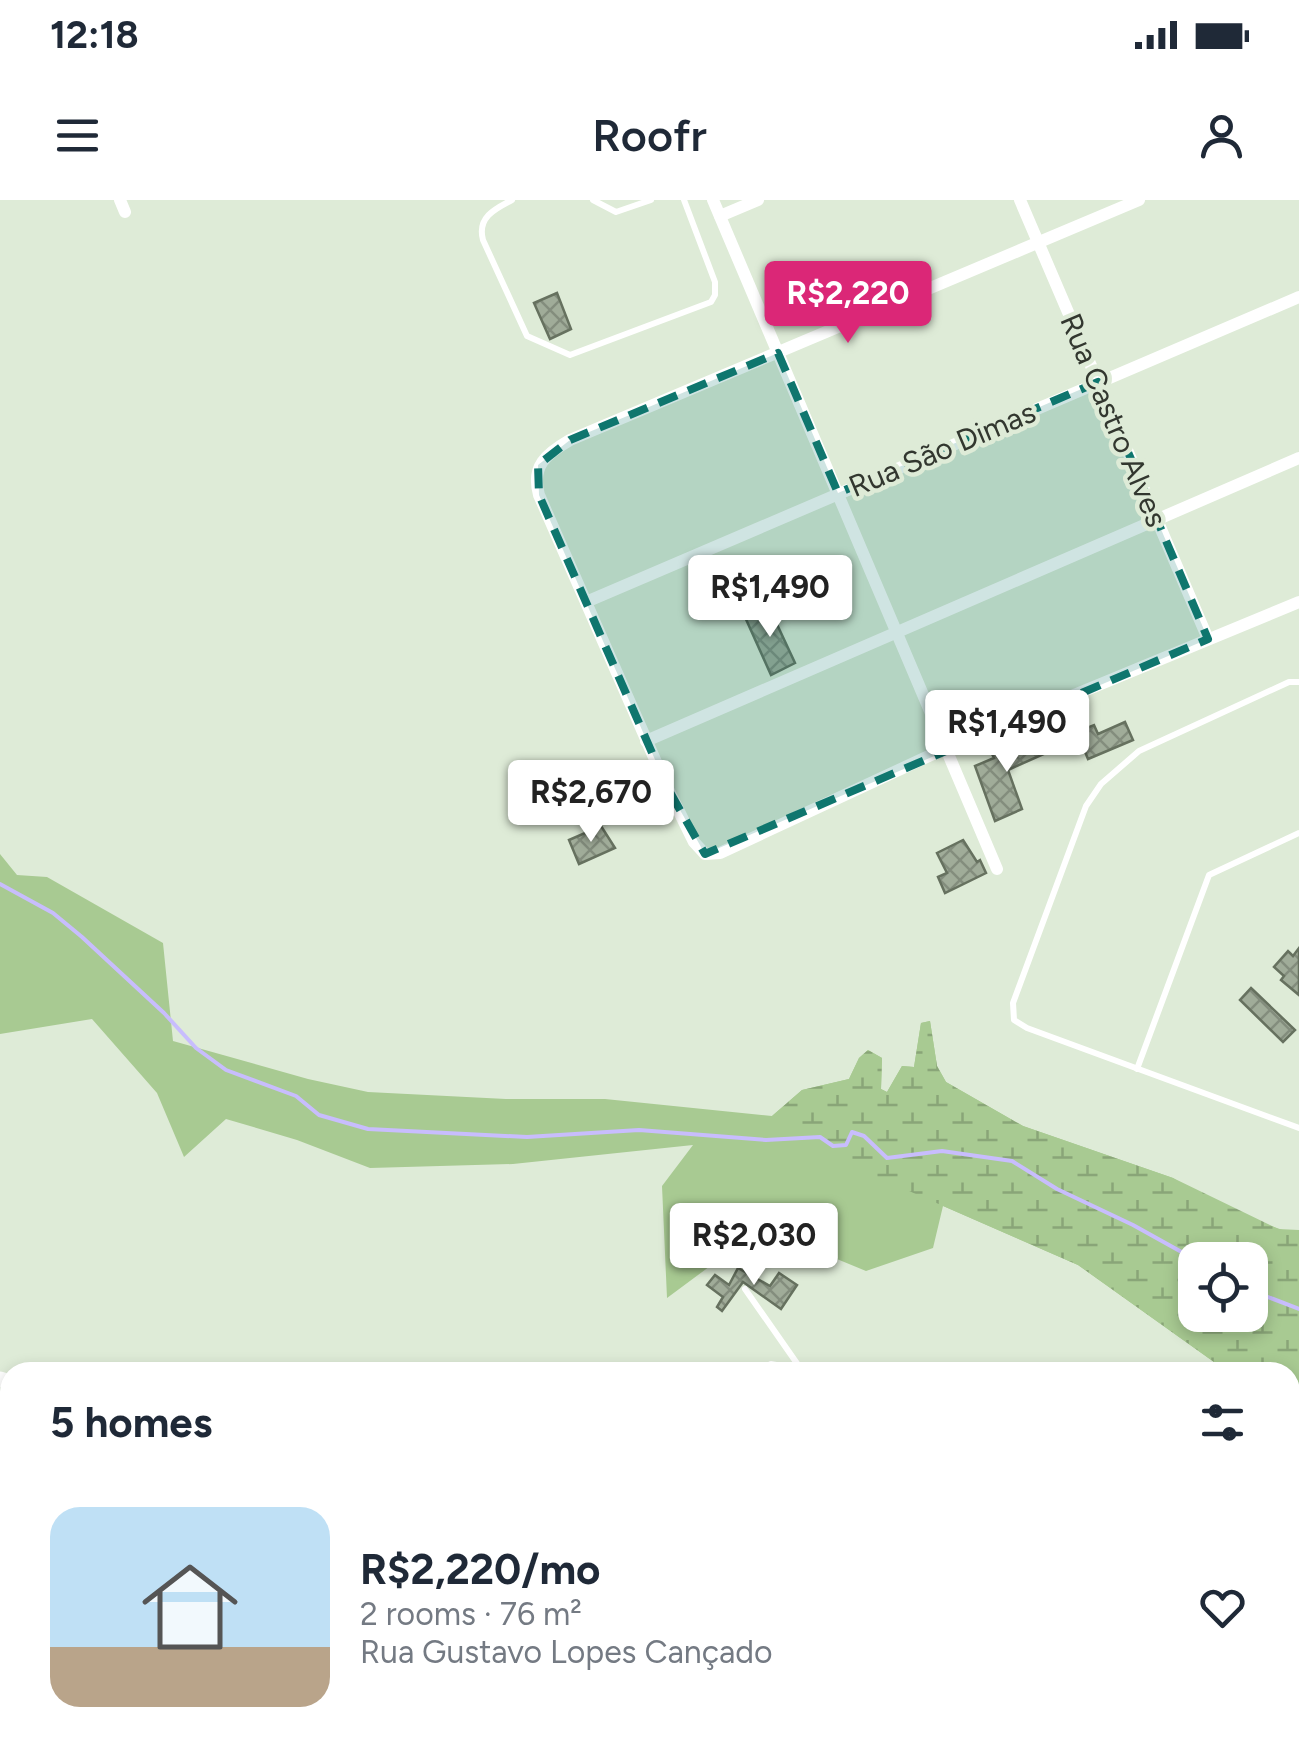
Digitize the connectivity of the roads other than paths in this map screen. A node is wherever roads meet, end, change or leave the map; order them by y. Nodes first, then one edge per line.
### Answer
1 (512, 200) edge
2 (593, 200) edge
3 (651, 200) edge
4 (676, 200) edge
5 (684, 200) edge
6 (713, 200) edge
7 (758, 200) edge
8 (1020, 200) edge
9 (1138, 200) edge
10 (689, 213) junction
11 (720, 216) junction
12 (1038, 242) junction
13 (1299, 297) edge
14 (778, 352) junction
15 (1098, 382) junction
16 (1299, 458) edge
17 (838, 493) junction
18 (1156, 520) junction
19 (586, 602) junction
20 (1299, 602) edge
21 (896, 632) junction
22 (1208, 639) junction
23 (1299, 682) edge
24 (646, 741) junction
25 (946, 748) junction
26 (1299, 833) edge
27 (997, 869) dead end
28 (1137, 1069) junction
29 (1299, 1128) edge
30 (745, 1289) dead end
31 (796, 1362) edge

1 - 10 lane
2 - 3 lane
4 - 10 lane
5 - 10 lane
6 - 11 street
7 - 11 street
8 - 12 street, Rua Castro Alves
9 - 12 street
11 - 14 street
12 - 14 street
12 - 15 street, Rua Castro Alves
13 - 15 street, Rua São Dimas
14 - 17 street
14 - 19 street
15 - 17 street, Rua São Dimas
15 - 18 street, Rua Castro Alves
16 - 18 street
17 - 19 street, Rua São Dimas
17 - 21 street
18 - 21 street
18 - 22 street, Rua Castro Alves
19 - 24 street
20 - 22 street
21 - 24 street
21 - 25 street
22 - 25 street
23 - 28 lane
24 - 25 street
25 - 27 street
26 - 28 lane
28 - 29 lane
30 - 31 lane

